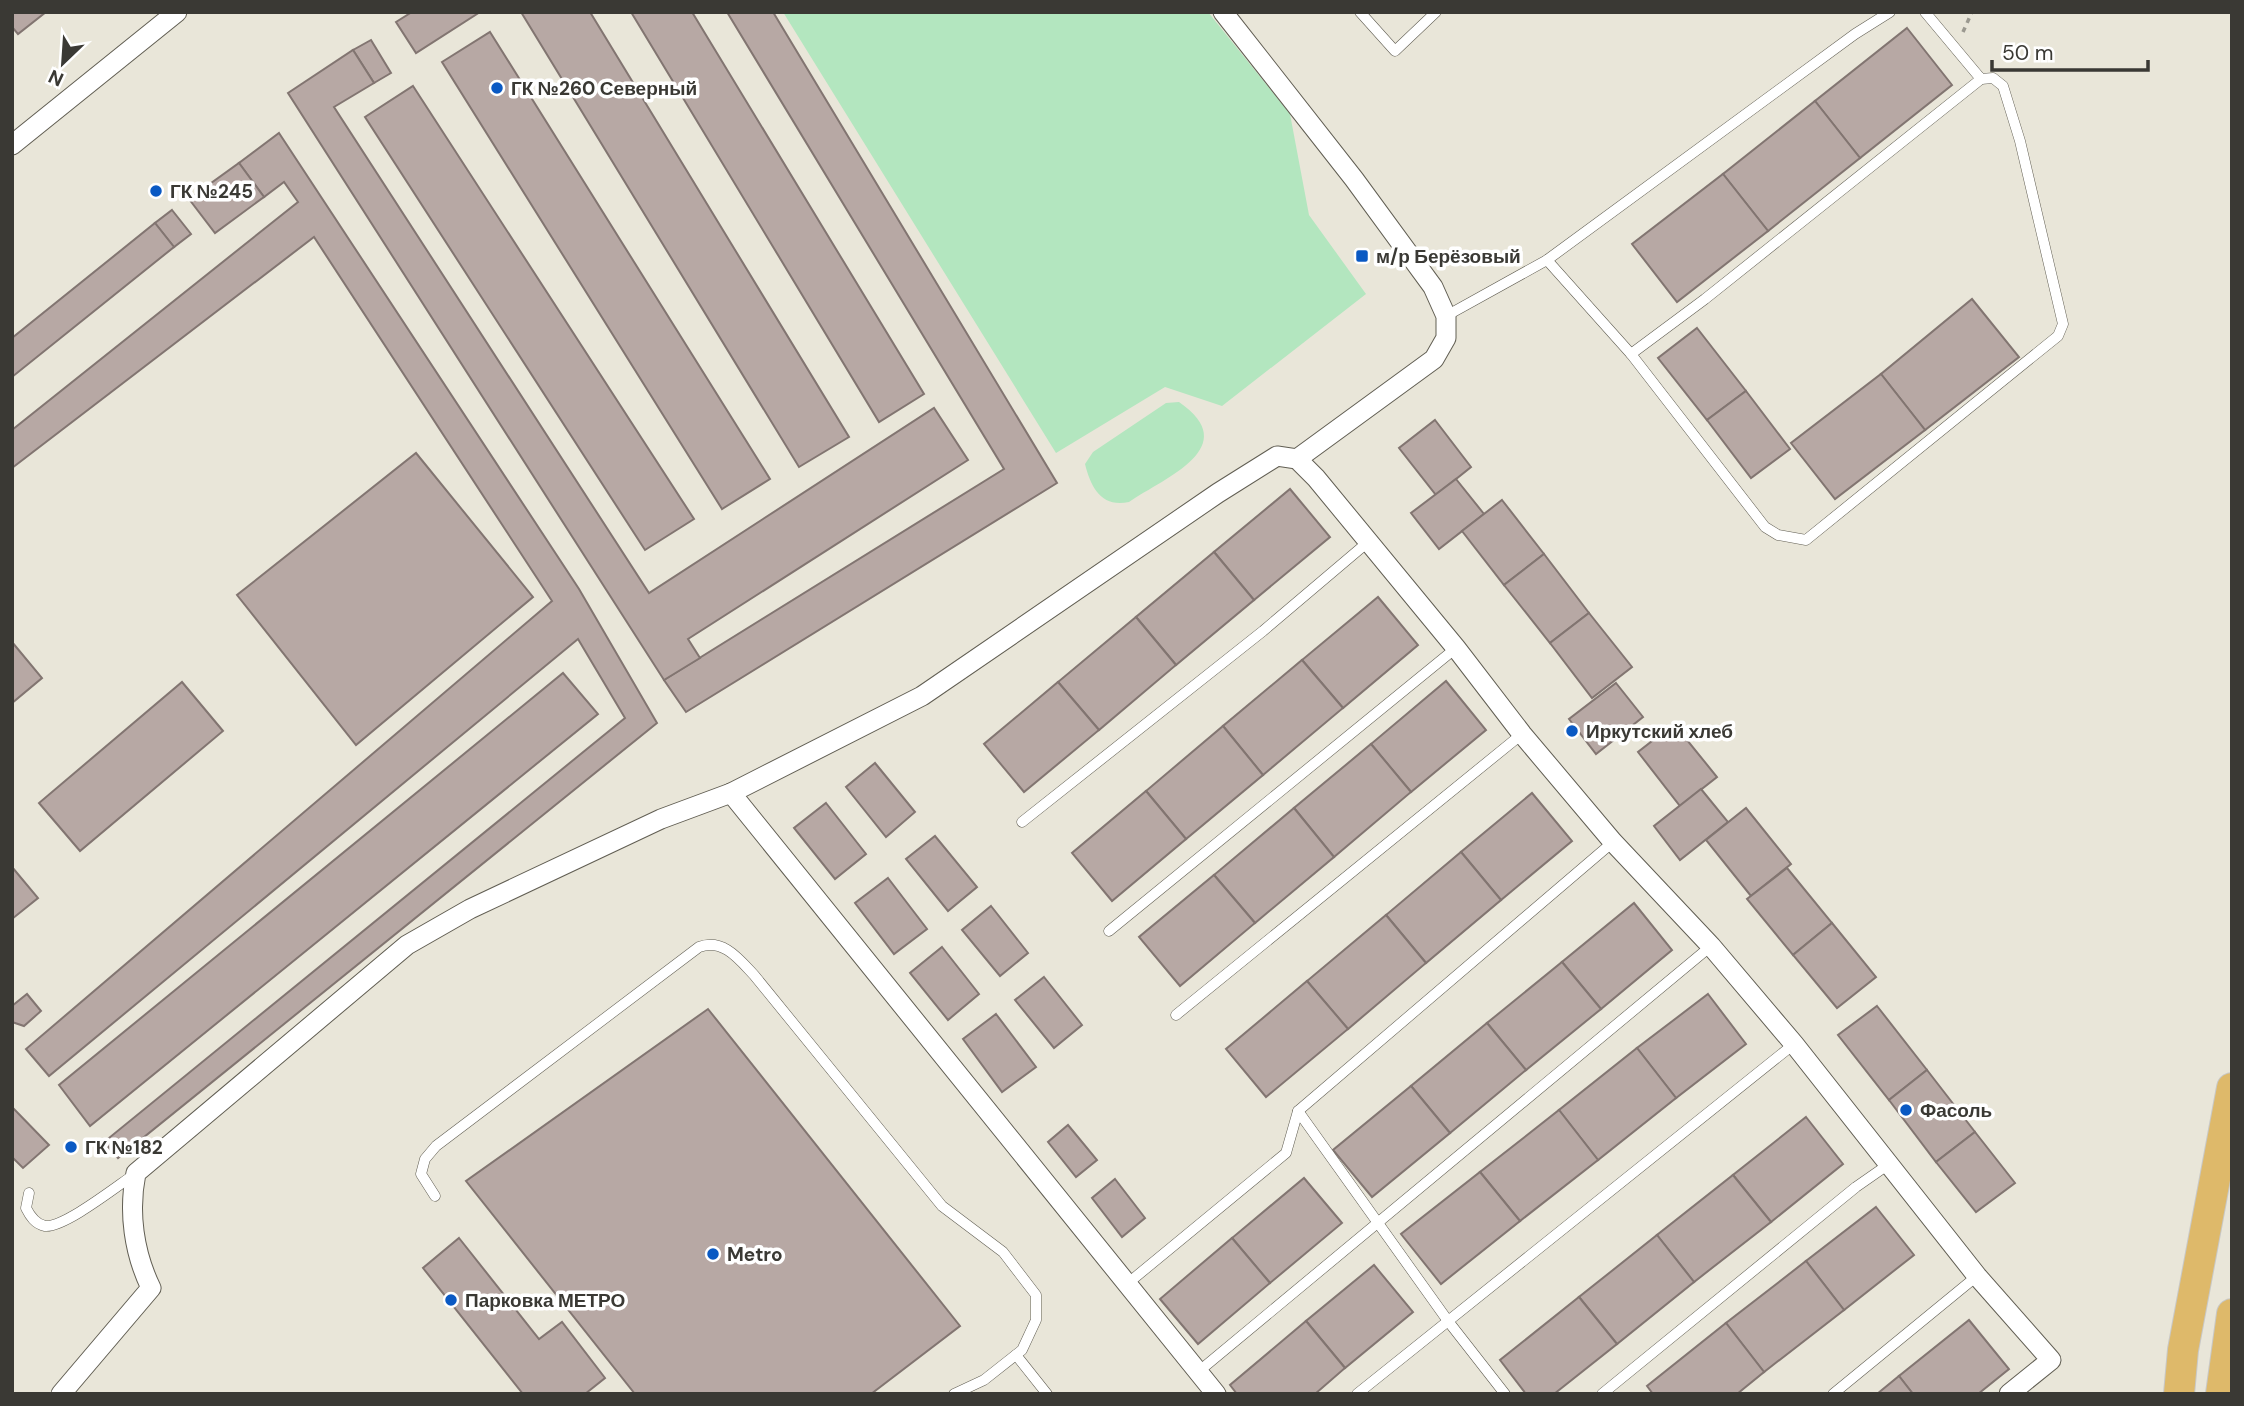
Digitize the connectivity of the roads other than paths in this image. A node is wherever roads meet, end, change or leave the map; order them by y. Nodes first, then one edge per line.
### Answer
1 (177, 12) edge
2 (1223, 12) edge
3 (1360, 12) edge
4 (1436, 12) edge
5 (1890, 12) edge
6 (1925, 12) edge
7 (1981, 79) junction
8 (12, 145) edge
9 (1547, 260) junction
10 (1446, 316) junction
11 (1631, 354) junction
12 (1297, 459) junction
13 (1368, 542) junction
14 (1456, 648) junction
15 (1522, 734) junction
16 (731, 793) junction
17 (1022, 822) dead end
18 (1613, 842) junction
19 (1109, 931) dead end
20 (1711, 946) junction
21 (1176, 1015) dead end
22 (1794, 1044) junction
23 (2232, 1088) edge
24 (1298, 1111) junction
25 (1889, 1164) junction
26 (136, 1173) junction
27 (29, 1194) dead end
28 (435, 1196) dead end
29 (1377, 1223) junction
30 (1977, 1276) junction
31 (1127, 1284) junction
32 (2232, 1314) edge
33 (1448, 1321) junction
34 (1017, 1355) junction
35 (1198, 1372) junction
36 (61, 1394) edge
37 (954, 1394) edge
38 (1047, 1394) edge
39 (1216, 1394) edge
40 (1357, 1394) edge
41 (1505, 1394) edge
42 (1602, 1394) edge
43 (1833, 1394) edge
44 (2009, 1394) edge
45 (2179, 1394) edge
46 (2221, 1394) edge

1 - 8 street
2 - 10 street
3 - 4 lane
5 - 9 lane
6 - 7 lane
7 - 11 lane
7 - 11 lane
9 - 10 lane
9 - 11 lane
10 - 12 street
12 - 13 street
12 - 16 street
13 - 14 street
13 - 17 lane
14 - 15 street
14 - 19 lane
15 - 18 street
15 - 21 lane
16 - 26 street
16 - 31 street
18 - 20 street
18 - 24 lane
20 - 22 street
20 - 29 lane
22 - 25 street
22 - 33 lane
23 - 45 main road
24 - 29 lane
24 - 31 lane
25 - 30 street
25 - 42 lane
26 - 27 lane
26 - 36 street
28 - 34 lane
29 - 33 lane
29 - 35 lane
30 - 43 lane
30 - 44 street
31 - 35 street
32 - 46 main road
33 - 40 lane
33 - 41 lane
34 - 37 lane
34 - 38 lane
35 - 39 street

